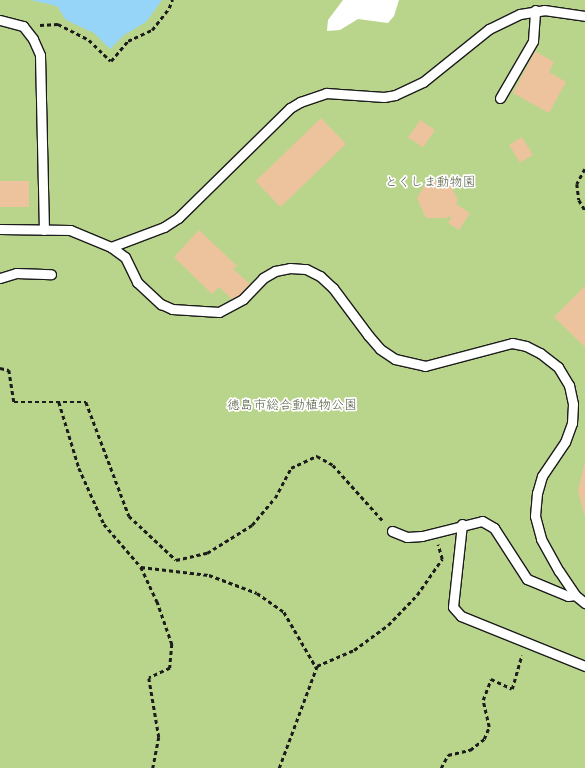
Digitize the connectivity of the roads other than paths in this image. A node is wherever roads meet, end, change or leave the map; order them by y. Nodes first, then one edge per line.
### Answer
1 (535, 10) junction
2 (585, 16) edge
3 (0, 20) edge
4 (500, 98) dead end
5 (0, 229) edge
6 (44, 230) junction
7 (111, 246) junction
8 (51, 274) dead end
9 (0, 278) edge
10 (462, 524) junction
11 (392, 531) road end
12 (575, 595) junction
13 (585, 603) edge
14 (585, 666) edge

1 - 2 lane
1 - 4 lane
1 - 7 lane
3 - 6 lane
5 - 6 lane
6 - 7 lane
7 - 12 lane
8 - 9 lane
10 - 11 lane
10 - 12 lane
10 - 14 lane
12 - 13 lane

